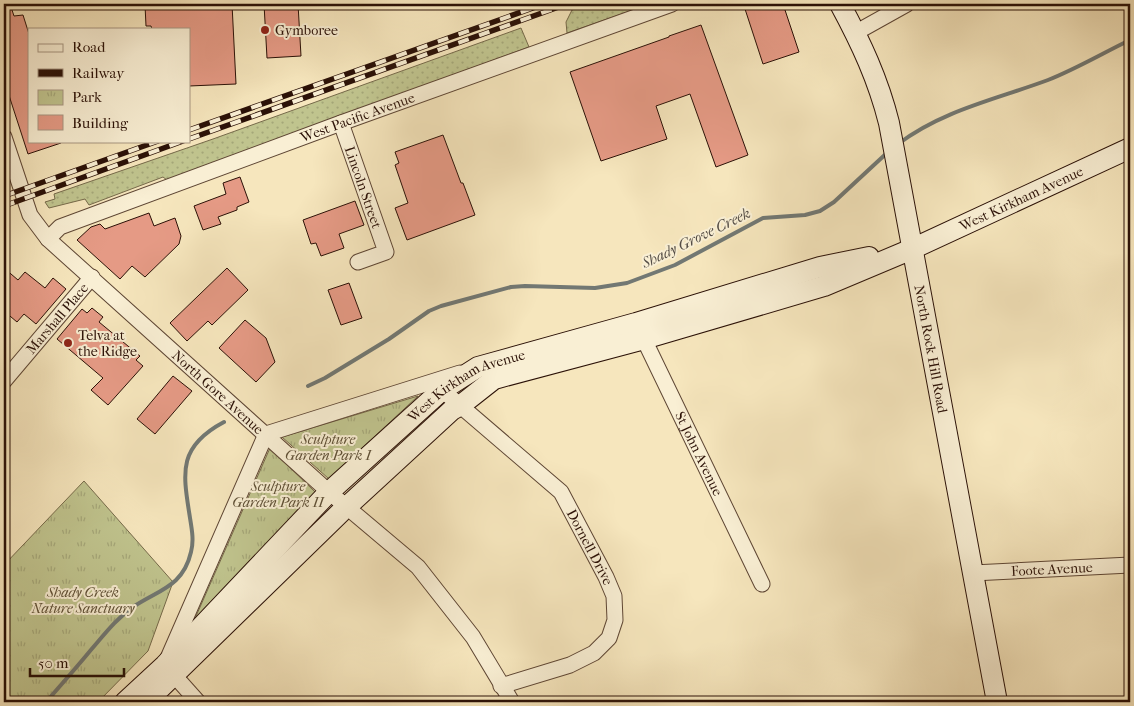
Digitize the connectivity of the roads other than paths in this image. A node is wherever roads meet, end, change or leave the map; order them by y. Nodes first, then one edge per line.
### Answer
1 (672, 4) edge
2 (840, 4) edge
3 (907, 4) edge
4 (855, 34) junction
5 (341, 123) junction
6 (4, 137) edge
7 (1130, 148) edge
8 (48, 239) junction
9 (912, 248) junction
10 (358, 262) dead end
11 (92, 277) junction
12 (640, 331) junction
13 (478, 367) junction
14 (4, 381) edge
15 (442, 390) junction
16 (461, 405) junction
17 (266, 434) junction
18 (329, 492) junction
19 (347, 507) junction
20 (1130, 565) edge
21 (974, 573) junction
22 (762, 584) dead end
23 (170, 670) junction
24 (501, 686) junction
25 (125, 702) edge
26 (146, 702) edge
27 (198, 702) edge
28 (512, 702) edge
29 (997, 702) edge

1 - 5 street, West Pacific Avenue
2 - 4 street, North Rock Hill Road
3 - 4 street
4 - 9 street, North Rock Hill Road
5 - 8 street, West Pacific Avenue
5 - 10 street, Lincoln Street
6 - 8 street, North Gore Avenue
7 - 9 street, West Kirkham Avenue
8 - 11 street, North Gore Avenue
9 - 12 street, West Kirkham Avenue
9 - 21 street, North Rock Hill Road
11 - 14 street, Marshall Place
11 - 17 street, North Gore Avenue
12 - 13 street, West Kirkham Avenue
12 - 16 street, West Kirkham Avenue
12 - 22 street, St John Avenue
13 - 15 street, West Kirkham Avenue
13 - 17 street
15 - 16 street, Dornell Drive
15 - 18 street, West Kirkham Avenue
16 - 19 street, West Kirkham Avenue
16 - 24 street, Dornell Drive
17 - 18 street, North Gore Avenue
17 - 23 street
18 - 19 street, North Gore Avenue
18 - 23 street, West Kirkham Avenue
19 - 23 street, West Kirkham Avenue
19 - 24 street, North Gore Avenue
20 - 21 street, Foote Avenue
21 - 29 street, North Rock Hill Road
23 - 25 street, West Kirkham Avenue
23 - 26 street, West Kirkham Avenue
23 - 27 street
24 - 28 street, North Gore Avenue

